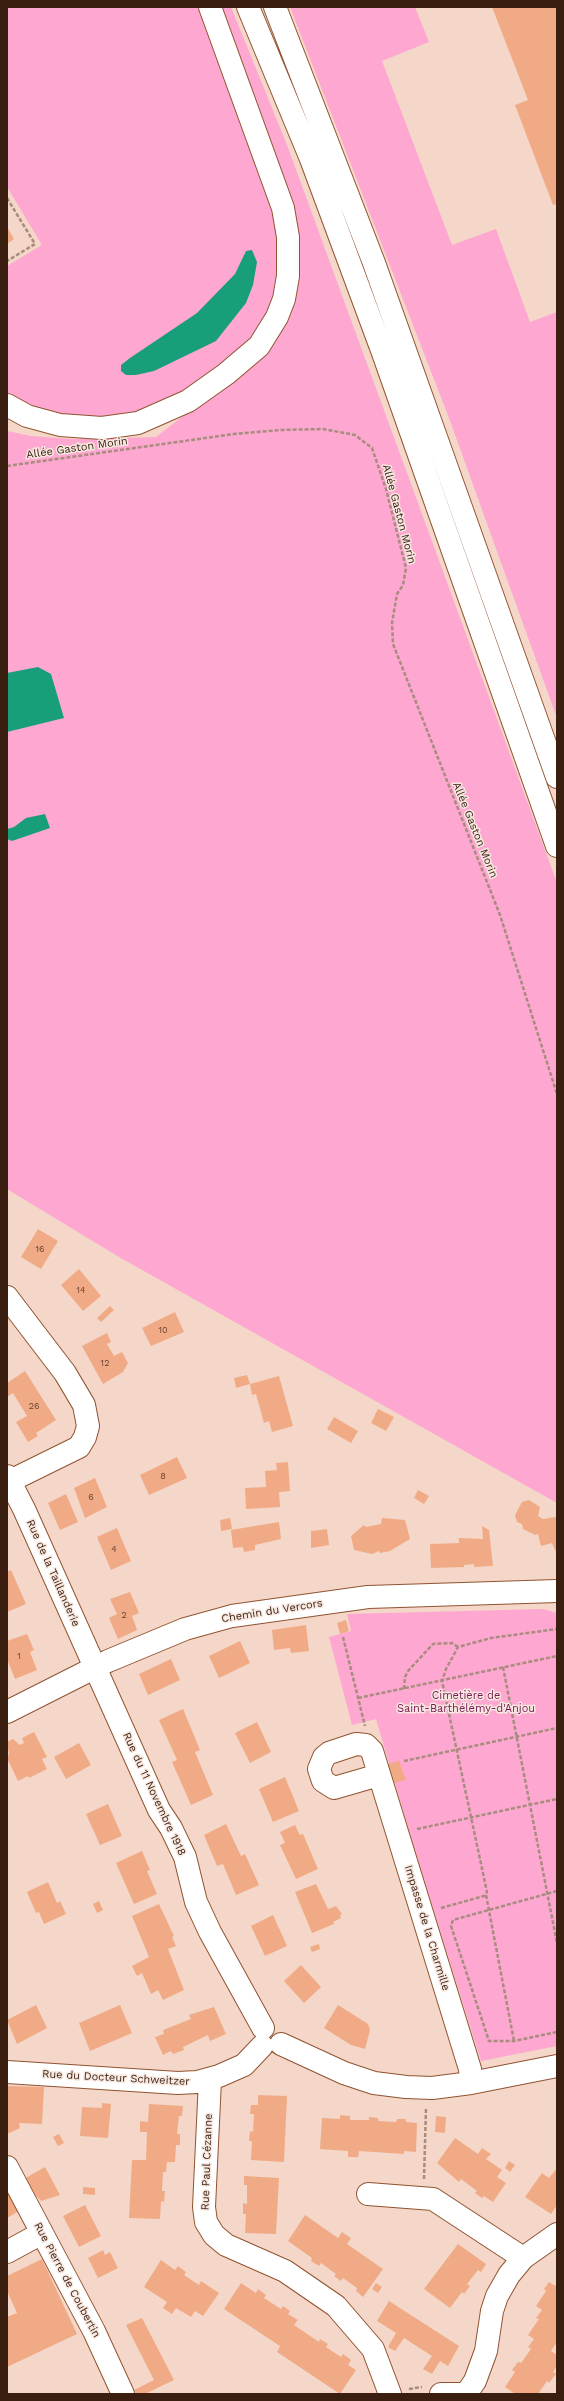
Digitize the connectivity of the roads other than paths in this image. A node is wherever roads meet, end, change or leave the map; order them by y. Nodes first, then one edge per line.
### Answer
1 (210, 7) edge
2 (248, 7) edge
3 (274, 7) edge
4 (7, 405) edge
5 (557, 777) edge
6 (557, 846) edge
7 (7, 1296) edge
8 (8, 1478) edge
9 (557, 1591) edge
10 (96, 1667) junction
11 (7, 1712) edge
12 (379, 1775) dead end
13 (269, 2039) junction
14 (557, 2066) edge
15 (7, 2072) edge
16 (210, 2080) junction
17 (471, 2083) junction
18 (7, 2167) edge
19 (368, 2194) dead end
20 (42, 2233) junction
21 (557, 2234) edge
22 (7, 2252) edge
23 (523, 2258) junction
24 (123, 2394) edge
25 (390, 2394) edge
26 (441, 2394) edge
27 (466, 2394) edge

1 - 4 main road
2 - 6 main road
3 - 5 main road
7 - 8 main road, Rue de la Taillanderie
8 - 10 main road, Rue de la Taillanderie
9 - 10 main road, Chemin du Vercors
10 - 11 main road, Chemin du Vercors
10 - 13 main road, Rue du 11 Novembre 1918
12 - 17 main road, Impasse de la Charmille
13 - 16 main road, Rue du Docteur Schweitzer
13 - 17 main road
14 - 17 main road
15 - 16 main road, Rue du Docteur Schweitzer
16 - 25 main road, Rue Paul Cézanne
18 - 20 main road, Rue Pierre de Coubertin
19 - 23 main road
20 - 22 main road
20 - 24 main road, Rue Pierre de Coubertin
21 - 23 main road
23 - 27 main road
26 - 27 main road

